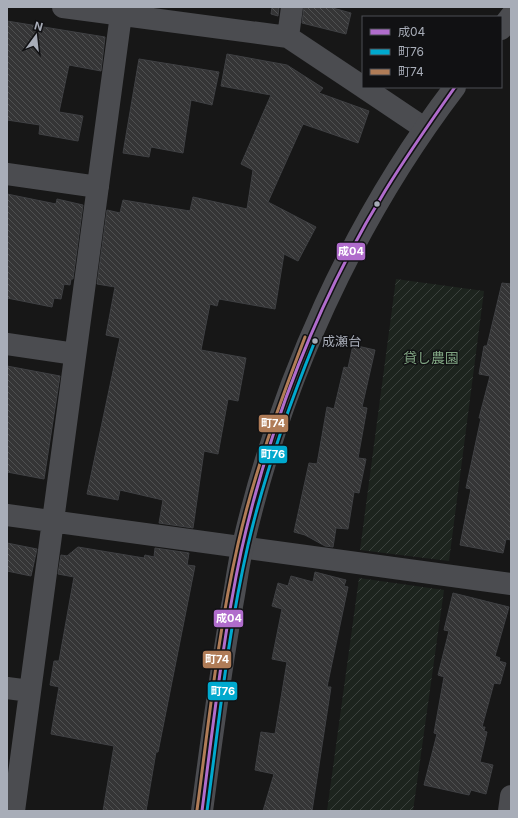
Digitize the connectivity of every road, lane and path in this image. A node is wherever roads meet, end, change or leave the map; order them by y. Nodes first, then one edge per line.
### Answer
1 (63, 7) edge
2 (292, 7) edge
3 (122, 11) edge
4 (511, 16) edge
5 (502, 28) edge
6 (288, 37) junction
7 (362, 86) edge
8 (364, 88) edge
9 (454, 88) edge
10 (424, 128) junction
11 (7, 174) edge
12 (98, 187) junction
13 (7, 344) edge
14 (75, 354) junction
15 (7, 514) edge
16 (53, 521) junction
17 (243, 547) junction
18 (511, 584) edge
19 (7, 688) edge
20 (30, 691) junction
21 (511, 796) edge
22 (14, 811) edge
23 (202, 811) edge
24 (509, 811) edge

1 - 3 street
2 - 6 street
3 - 6 street
3 - 12 street
4 - 5 street
6 - 7 street
8 - 10 street
9 - 10 street
10 - 17 street
11 - 12 street
12 - 14 street
13 - 14 street
14 - 16 street
15 - 16 street
16 - 17 street
16 - 20 street
17 - 18 street
17 - 23 street
19 - 20 street
20 - 22 street
21 - 24 street

